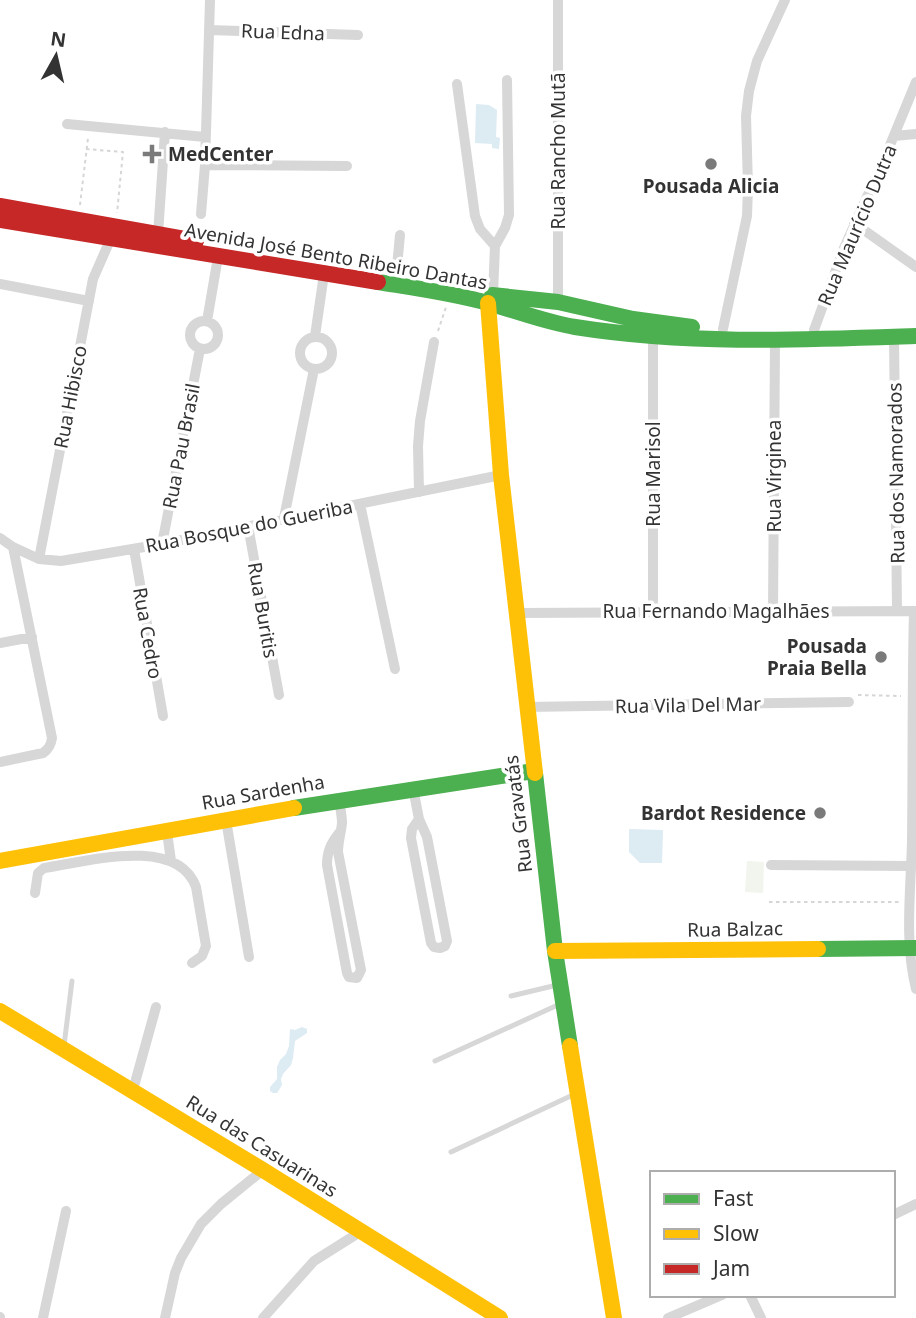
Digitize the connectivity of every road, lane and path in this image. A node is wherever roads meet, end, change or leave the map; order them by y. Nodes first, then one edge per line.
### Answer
1 (210, 0) edge
2 (558, 0) edge
3 (785, 0) edge
4 (209, 30) junction
5 (358, 35) dead end
6 (507, 80) dead end
7 (916, 82) edge
8 (457, 84) dead end
9 (67, 124) dead end
10 (89, 126) junction
11 (165, 132) junction
12 (916, 134) edge
13 (894, 136) junction
14 (205, 137) junction
15 (86, 149) junction
16 (205, 165) junction
17 (346, 166) dead end
18 (0, 206) edge
19 (201, 214) dead end
20 (0, 220) edge
21 (79, 220) junction
22 (854, 223) junction
23 (113, 232) junction
24 (158, 234) junction
25 (400, 234) dead end
26 (495, 246) junction
27 (218, 257) junction
28 (916, 267) edge
29 (324, 274) junction
30 (396, 277) junction
31 (0, 284) edge
32 (450, 295) junction
33 (491, 299) junction
34 (89, 301) junction
35 (552, 301) junction
36 (580, 306) junction
37 (543, 320) junction
38 (206, 321) junction
39 (916, 325) edge
40 (575, 327) junction
41 (723, 329) junction
42 (814, 330) junction
43 (916, 335) edge
44 (315, 336) junction
45 (653, 336) junction
46 (894, 336) junction
47 (775, 341) junction
48 (434, 342) joint
49 (200, 349) junction
50 (314, 369) junction
51 (501, 475) junction
52 (419, 492) junction
53 (360, 504) junction
54 (284, 518) junction
55 (248, 526) junction
56 (0, 538) edge
57 (162, 544) junction
58 (13, 547) junction
59 (134, 549) junction
60 (39, 559) junction
61 (653, 611) junction
62 (773, 611) junction
63 (897, 611) junction
64 (915, 611) edge
65 (517, 613) junction
66 (32, 637) junction
67 (0, 643) edge
68 (395, 669) dead end
69 (279, 695) dead end
70 (912, 696) junction
71 (849, 702) joint
72 (526, 707) junction
73 (163, 716) dead end
74 (0, 762) edge
75 (534, 771) junction
76 (914, 783) edge
77 (413, 788) junction
78 (339, 800) junction
79 (419, 819) junction
80 (226, 820) junction
81 (167, 832) junction
82 (340, 832) junction
83 (0, 861) edge
84 (171, 861) junction
85 (771, 865) dead end
86 (912, 866) junction
87 (35, 893) dead end
88 (769, 902) dead end
89 (911, 902) junction
90 (912, 948) edge
91 (555, 951) junction
92 (249, 957) dead end
93 (192, 963) dead end
94 (72, 981) dead end
95 (560, 984) junction
96 (916, 989) edge
97 (510, 996) dead end
98 (563, 1003) junction
99 (156, 1007) dead end
100 (0, 1011) edge
101 (64, 1049) junction
102 (435, 1061) dead end
103 (133, 1090) junction
104 (577, 1092) junction
105 (451, 1152) dead end
106 (263, 1170) junction
107 (916, 1204) edge
108 (66, 1211) dead end
109 (895, 1214) edge
110 (360, 1232) junction
111 (717, 1297) edge
112 (751, 1297) edge
113 (43, 1318) edge
114 (165, 1318) edge
115 (263, 1318) edge
116 (500, 1318) edge
117 (614, 1318) edge
118 (668, 1318) edge
119 (761, 1318) edge

1 - 4 street
2 - 35 street, Rua Rancho Mutã
3 - 41 street
4 - 5 street, Rua Edna
4 - 14 street
6 - 26 street
7 - 13 street, Rua Maurício Dutra
8 - 26 street
9 - 10 street
10 - 11 street
10 - 15 path
11 - 14 street
11 - 24 street
12 - 13 street
13 - 22 street, Rua Maurício Dutra
14 - 16 street
15 - 21 path
15 - 23 path
16 - 17 street
16 - 19 street
18 - 21 street, Avenida José Bento Ribeiro Dantas
20 - 23 street, Avenida José Bento Ribeiro Dantas
21 - 23 street, Avenida José Bento Ribeiro Dantas
22 - 28 street
22 - 42 street, Rua Maurício Dutra
23 - 24 street, Avenida José Bento Ribeiro Dantas
23 - 27 street, Avenida José Bento Ribeiro Dantas
23 - 34 street, Rua Hibisco
24 - 30 street, Avenida José Bento Ribeiro Dantas
25 - 30 street
26 - 33 street
27 - 29 street, Avenida José Bento Ribeiro Dantas
27 - 38 street, Rua Pau Brasil
29 - 32 street, Avenida José Bento Ribeiro Dantas
29 - 44 street
30 - 33 street, Avenida José Bento Ribeiro Dantas
31 - 34 street
32 - 33 street, Avenida José Bento Ribeiro Dantas
32 - 48 path
33 - 35 street, Avenida José Bento Ribeiro Dantas
33 - 37 street, Avenida José Bento Ribeiro Dantas
33 - 51 street, Rua Gravatás
34 - 60 street, Rua Hibisco
35 - 36 street, Avenida José Bento Ribeiro Dantas
35 - 37 street
36 - 40 street
36 - 41 street, Avenida José Bento Ribeiro Dantas
37 - 40 street, Avenida José Bento Ribeiro Dantas
38 - 49 street, Rua Pau Brasil
38 - 49 street, Rua Pau Brasil
39 - 42 street, Avenida José Bento Ribeiro Dantas
40 - 45 street, Avenida José Bento Ribeiro Dantas
41 - 42 street, Avenida José Bento Ribeiro Dantas
43 - 46 street, Avenida José Bento Ribeiro Dantas
44 - 50 street
44 - 50 street
45 - 47 street, Avenida José Bento Ribeiro Dantas
45 - 61 street, Rua Marisol
46 - 47 street, Avenida José Bento Ribeiro Dantas
46 - 63 street, Rua dos Namorados
47 - 62 street, Rua Virginea
48 - 52 street
49 - 57 street, Rua Pau Brasil
50 - 54 street
51 - 52 street, Rua Bosque do Gueriba
51 - 65 street, Rua Gravatás
52 - 53 street, Rua Bosque do Gueriba
53 - 54 street, Rua Bosque do Gueriba
53 - 68 street
54 - 55 street, Rua Bosque do Gueriba
55 - 57 street, Rua Bosque do Gueriba
55 - 69 street, Rua Buritis
56 - 58 street, Rua Bosque do Gueriba
57 - 59 street, Rua Bosque do Gueriba
58 - 60 street, Rua Bosque do Gueriba
58 - 66 street
59 - 60 street, Rua Bosque do Gueriba
59 - 73 street, Rua Cedro
61 - 62 street, Rua Fernando Magalhães
61 - 65 street, Rua Fernando Magalhães
62 - 63 street, Rua Fernando Magalhães
63 - 64 street, Rua Fernando Magalhães
64 - 70 street
65 - 72 street, Rua Gravatás
66 - 67 street
66 - 74 street
70 - 71 path
70 - 76 street
71 - 72 street, Rua Vila Del Mar
72 - 75 street, Rua Gravatás
75 - 77 street, Rua Sardenha
75 - 91 street, Rua Gravatás
76 - 86 street
77 - 78 street, Rua Sardenha
77 - 79 street
78 - 80 street, Rua Sardenha
78 - 82 street
79 - 79 street
80 - 81 street, Rua Sardenha
80 - 92 street
81 - 83 street, Rua Sardenha
81 - 84 street
82 - 82 street
84 - 87 street
84 - 93 street
85 - 86 street
86 - 89 street
88 - 89 path
89 - 90 street
90 - 91 street, Rua Balzac
90 - 96 street
91 - 95 street, Rua Gravatás
94 - 101 lane
95 - 97 lane
95 - 98 street, Rua Gravatás
98 - 102 lane
98 - 104 street, Rua Gravatás
99 - 103 street
100 - 101 street, Rua das Casuarinas
101 - 103 street, Rua das Casuarinas
103 - 106 street, Rua das Casuarinas
104 - 105 lane
104 - 117 street, Rua Gravatás
106 - 110 street, Rua das Casuarinas
106 - 114 street
107 - 109 street
108 - 113 street
110 - 115 street
110 - 116 street, Rua das Casuarinas
111 - 118 street
112 - 119 street

